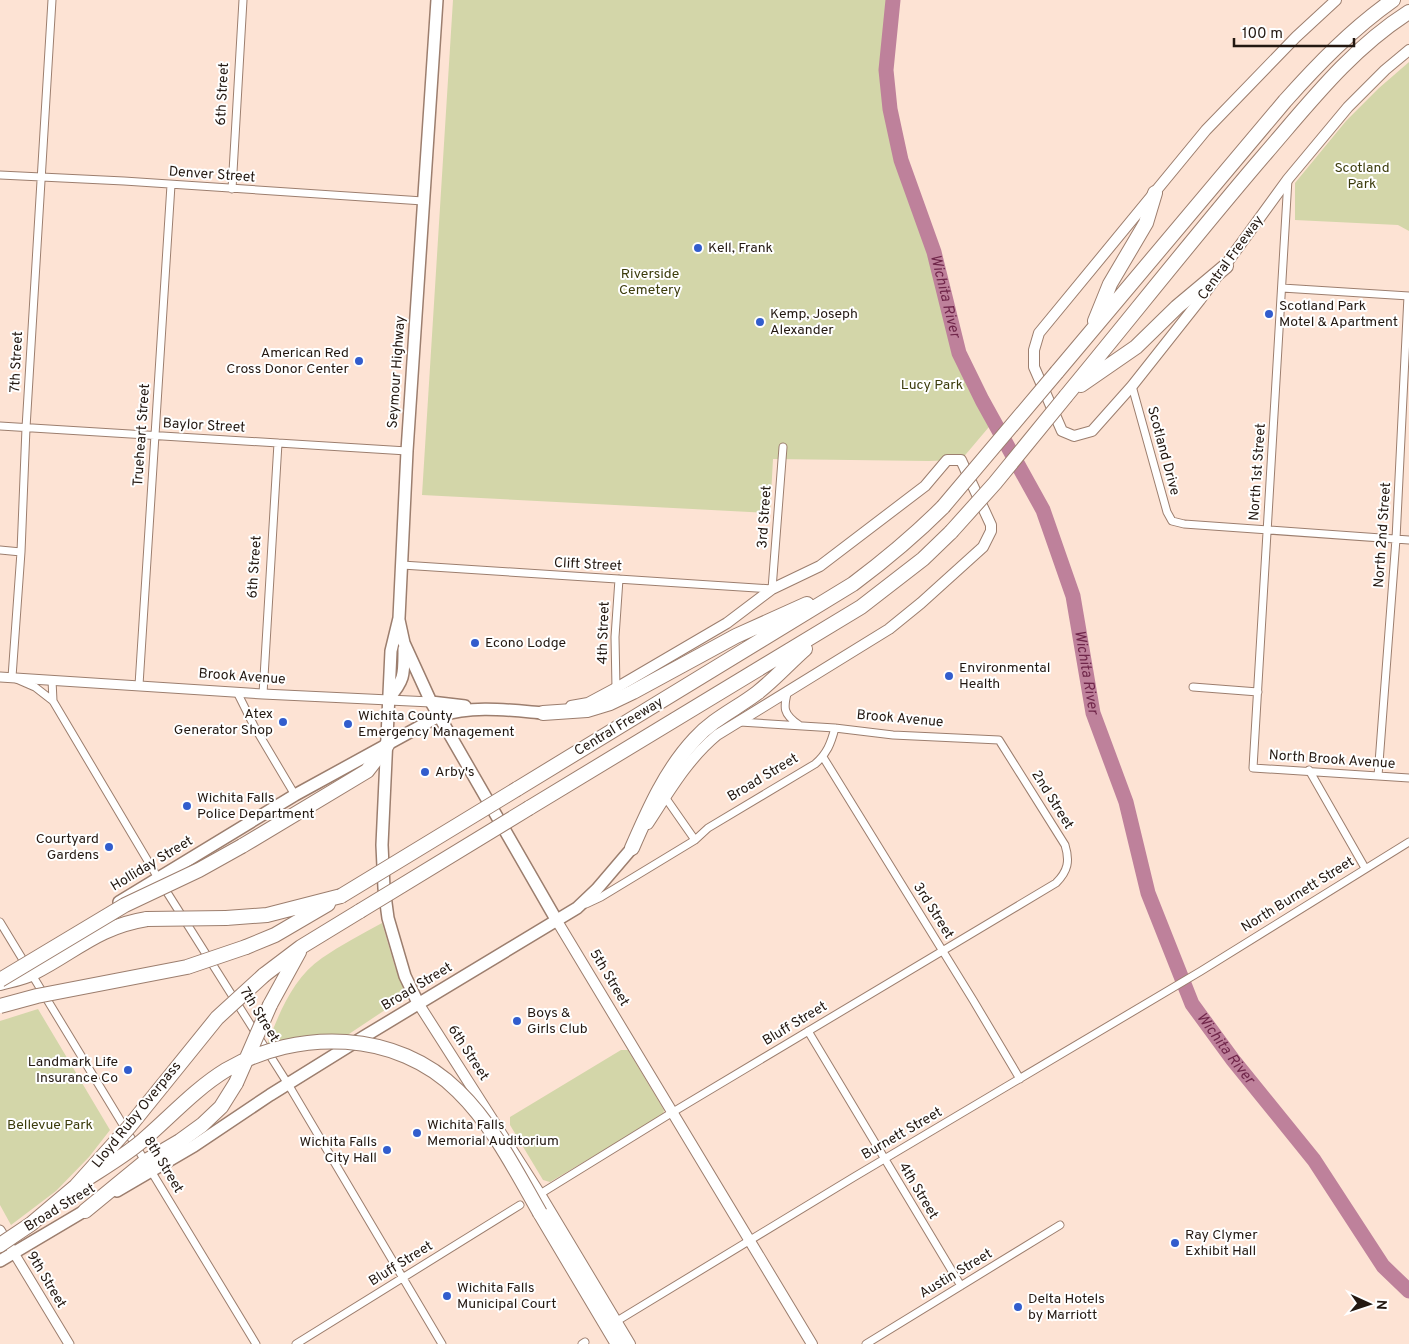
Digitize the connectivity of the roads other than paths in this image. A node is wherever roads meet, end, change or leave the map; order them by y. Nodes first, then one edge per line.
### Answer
1 (52, 0) edge
2 (243, 0) edge
3 (436, 0) edge
4 (1336, 0) edge
5 (1393, 0) edge
6 (1409, 12) edge
7 (1409, 50) edge
8 (0, 175) edge
9 (40, 178) junction
10 (1288, 179) junction
11 (171, 186) junction
12 (232, 189) junction
13 (1155, 193) junction
14 (423, 201) junction
15 (1226, 266) junction
16 (1282, 288) junction
17 (1408, 296) edge
18 (1089, 334) junction
19 (1132, 386) junction
20 (1066, 396) junction
21 (0, 426) edge
22 (26, 428) junction
23 (154, 435) junction
24 (278, 443) junction
25 (783, 447) dead end
26 (407, 451) junction
27 (1267, 530) junction
28 (1396, 538) junction
29 (1409, 540) edge
30 (0, 550) edge
31 (21, 552) junction
32 (402, 565) junction
33 (618, 579) junction
34 (853, 584) junction
35 (772, 589) junction
36 (399, 618) junction
37 (830, 627) junction
38 (404, 643) junction
39 (0, 676) edge
40 (12, 677) junction
41 (52, 680) junction
42 (139, 685) junction
43 (1193, 687) dead end
44 (616, 688) junction
45 (788, 690) junction
46 (237, 692) junction
47 (1258, 692) junction
48 (263, 694) junction
49 (388, 699) junction
50 (53, 701) junction
51 (431, 702) junction
52 (482, 708) junction
53 (543, 713) junction
54 (439, 716) junction
55 (737, 721) junction
56 (799, 725) junction
57 (834, 728) junction
58 (1000, 740) joint
59 (387, 745) junction
60 (823, 757) junction
61 (1253, 768) joint
62 (1309, 770) junction
63 (1378, 776) junction
64 (1409, 778) edge
65 (295, 795) junction
66 (665, 798) junction
67 (695, 840) junction
68 (1409, 842) edge
69 (632, 848) junction
70 (1366, 868) junction
71 (1063, 876) joint
72 (158, 878) junction
73 (341, 896) junction
74 (577, 908) junction
75 (557, 921) junction
76 (0, 922) edge
77 (301, 947) junction
78 (943, 951) junction
79 (23, 959) junction
80 (1201, 971) joint
81 (0, 974) edge
82 (32, 974) junction
83 (264, 975) joint
84 (0, 981) edge
85 (418, 1004) junction
86 (0, 1006) edge
87 (808, 1031) junction
88 (1020, 1079) junction
89 (288, 1084) junction
90 (673, 1112) junction
91 (885, 1158) junction
92 (149, 1166) junction
93 (76, 1186) junction
94 (540, 1194) junction
95 (520, 1205) dead end
96 (85, 1211) joint
97 (1060, 1225) dead end
98 (0, 1230) edge
99 (749, 1240) junction
100 (0, 1245) edge
101 (14, 1253) junction
102 (0, 1261) edge
103 (402, 1277) junction
104 (961, 1286) junction
105 (617, 1321) junction
106 (69, 1344) edge
107 (256, 1344) edge
108 (296, 1344) edge
109 (442, 1344) edge
110 (618, 1344) edge
111 (630, 1344) edge
112 (812, 1344) edge
113 (866, 1344) edge

1 - 9 street, 7th Street
2 - 12 street, 6th Street
3 - 14 main road, Seymour Highway
4 - 13 main road, Central Freeway
5 - 18 highway, Central Freeway
6 - 20 highway, Central Freeway
7 - 10 main road, Central Freeway
8 - 9 street, Denver Street
9 - 11 street, Denver Street
9 - 22 street, 7th Street
10 - 15 main road, Central Freeway
10 - 16 street, North 1st Street
11 - 12 street, Denver Street
11 - 23 street, Trueheart Street
12 - 14 street, Denver Street
13 - 18 highway
13 - 19 main road, Central Freeway
14 - 26 main road, Seymour Highway
15 - 19 main road, Central Freeway
15 - 20 highway
16 - 17 street
16 - 27 street, North 1st Street
17 - 28 street, North 2nd Street
18 - 34 highway, Central Freeway, bridge
19 - 27 street, Scotland Drive
20 - 37 highway, Central Freeway, bridge
21 - 22 street, Baylor Street
22 - 23 street, Baylor Street
22 - 31 street, 7th Street
23 - 24 street, Baylor Street
23 - 42 street, Trueheart Street
24 - 26 street, Baylor Street
24 - 48 street, 6th Street
25 - 35 street, 3rd Street
26 - 32 main road, Seymour Highway
27 - 28 street
27 - 47 street, North 1st Street
28 - 29 street
28 - 63 street, North 2nd Street
30 - 31 street
31 - 40 street, 7th Street
32 - 33 street, Clift Street
32 - 36 main road, Seymour Highway
33 - 35 street, Clift Street
33 - 44 street, 4th Street
34 - 53 highway
34 - 73 highway, Central Freeway, bridge
35 - 44 main road
35 - 45 main road
36 - 38 main road, 5th Street
36 - 49 main road, Seymour Highway
37 - 69 highway
37 - 77 highway, Central Freeway, bridge
38 - 49 main road
38 - 51 main road, 5th Street
39 - 40 street, Brook Avenue
40 - 41 street, Brook Avenue
40 - 50 street, 7th Street
41 - 42 street, Brook Avenue
41 - 50 street, 7th Street
42 - 46 street, Brook Avenue
43 - 47 street
44 - 53 main road
45 - 55 main road
45 - 56 street
46 - 48 street, Brook Avenue
46 - 65 street
47 - 61 street, North 1st Street
48 - 49 street, Brook Avenue
49 - 51 street, Brook Avenue
49 - 59 main road, Seymour Highway
50 - 72 street, 7th Street
51 - 52 main road, Brook Avenue
51 - 54 main road, 5th Street
52 - 53 main road, Holliday Street
52 - 54 main road, Holliday Street
54 - 59 main road, Holliday Street
54 - 75 main road, 5th Street
55 - 56 street, Brook Avenue
55 - 66 main road
56 - 57 street, Brook Avenue
57 - 58 street, Brook Avenue
57 - 60 street
58 - 71 street, 2nd Street
59 - 65 main road, Holliday Street
59 - 84 highway, bridge
59 - 85 main road, 6th Street
60 - 67 street, Broad Street
60 - 78 street, 3rd Street
61 - 62 street, North Brook Avenue
62 - 63 street, North Brook Avenue
62 - 70 street
63 - 64 street, North Brook Avenue
65 - 72 main road, Holliday Street
66 - 67 street
66 - 69 main road
67 - 74 street, Broad Street
68 - 70 street, North Burnett Street
69 - 74 main road
70 - 80 street, North Burnett Street
71 - 78 street, Bluff Street
72 - 79 main road, Holliday Street
72 - 89 street, 7th Street
73 - 82 highway, bridge
73 - 86 highway, Central Freeway, bridge
74 - 75 main road, Broad Street
75 - 85 main road, Broad Street
75 - 90 main road, 5th Street
76 - 79 street, 8th Street
77 - 83 highway, Central Freeway
77 - 92 highway, bridge
78 - 87 street, Bluff Street
78 - 88 street, 3rd Street
79 - 81 main road, Holliday Street
79 - 82 street, 8th Street
80 - 88 street, Burnett Street
82 - 84 highway
82 - 92 street, 8th Street
83 - 93 highway, Lloyd Ruby Overpass, bridge
85 - 89 main road, Broad Street
85 - 94 main road, 6th Street
87 - 90 street, Bluff Street
87 - 91 street, 4th Street
88 - 91 street, Burnett Street
89 - 92 main road, Broad Street
89 - 103 street, 7th Street
90 - 94 street, Bluff Street
90 - 99 main road, 5th Street
91 - 99 street, Burnett Street
91 - 104 street, 4th Street
92 - 96 highway
92 - 107 street, 8th Street
93 - 100 highway, Lloyd Ruby Overpass, bridge
93 - 110 highway, bridge
94 - 105 main road, 6th Street
95 - 103 street, Bluff Street
96 - 101 main road, Broad Street
97 - 104 street, Austin Street
98 - 101 street, 9th Street
99 - 105 street, Burnett Street
99 - 112 main road, 5th Street
101 - 102 main road, Broad Street
101 - 106 street, 9th Street
103 - 108 street, Bluff Street
103 - 109 street, 7th Street
104 - 113 street, Austin Street
105 - 111 main road, 6th Street

